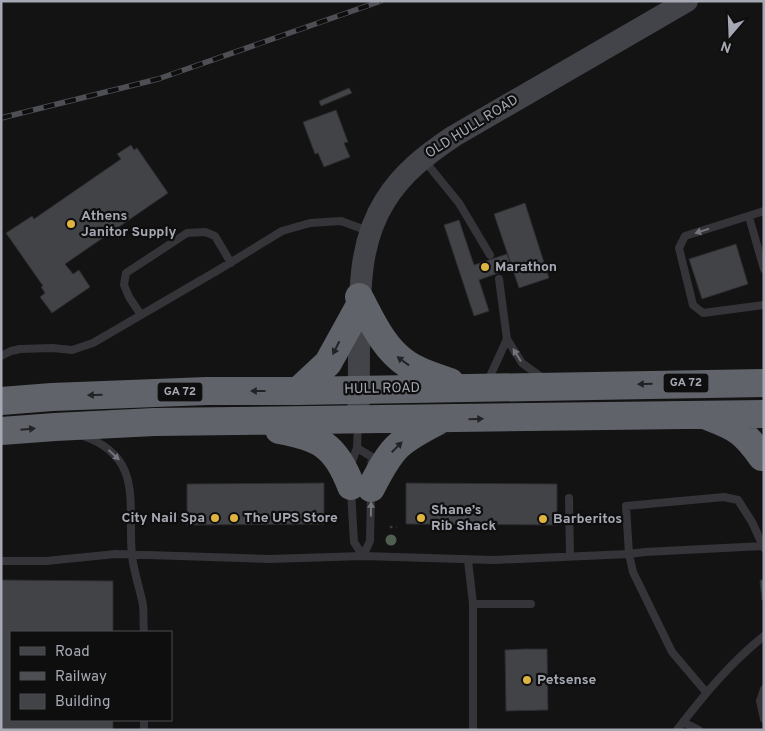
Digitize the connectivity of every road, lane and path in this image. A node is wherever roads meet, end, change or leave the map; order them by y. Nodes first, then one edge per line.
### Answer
1 (687, 1) edge
2 (422, 158) junction
3 (764, 211) edge
4 (749, 217) junction
5 (370, 232) junction
6 (490, 255) dead end
7 (231, 263) junction
8 (764, 269) edge
9 (499, 280) dead end
10 (360, 301) junction
11 (764, 305) edge
12 (141, 315) junction
13 (507, 339) junction
14 (1, 356) edge
15 (764, 383) edge
16 (554, 386) junction
17 (474, 387) junction
18 (359, 390) junction
19 (298, 391) junction
20 (1, 401) edge
21 (764, 414) edge
22 (706, 415) junction
23 (442, 419) junction
24 (358, 421) junction
25 (235, 422) junction
26 (56, 427) junction
27 (1, 431) edge
28 (358, 448) junction
29 (763, 456) edge
30 (361, 487) junction
31 (569, 498) dead end
32 (390, 527) dead end
33 (397, 527) dead end
34 (764, 547) edge
35 (629, 554) junction
36 (132, 555) junction
37 (363, 556) junction
38 (570, 556) junction
39 (468, 560) junction
40 (1, 561) edge
41 (473, 604) junction
42 (531, 604) dead end
43 (144, 631) edge
44 (764, 636) edge
45 (764, 689) edge
46 (706, 692) junction
47 (764, 719) edge
48 (683, 722) junction
49 (473, 730) edge
50 (677, 730) edge
51 (699, 730) edge

1 - 2 main road, OLD HULL ROAD
2 - 5 main road, OLD HULL ROAD
2 - 6 lane
3 - 4 lane
4 - 8 lane
4 -> 11 lane
5 - 7 lane
5 - 10 main road, OLD HULL ROAD
7 - 12 lane
7 - 12 lane
9 - 13 lane
17 -> 10 highway
10 - 18 main road, OLD HULL ROAD
10 -> 19 highway
12 - 14 lane
16 -> 13 lane
13 - 17 lane
15 -> 16 highway, HULL ROAD / GA 72
16 - 17 highway, HULL ROAD / GA 72
17 - 18 highway, HULL ROAD / GA 72
18 - 19 highway, HULL ROAD / GA 72
18 - 24 main road, OLD HULL ROAD
19 -> 20 highway, HULL ROAD / GA 72
21 - 22 highway, GA 72
23 -> 22 highway, GA 72
22 - 29 highway
23 - 24 highway, GA 72
30 -> 23 highway
24 - 25 highway, GA 72
24 - 28 lane
25 - 26 highway, GA 72
25 - 30 highway
27 -> 26 highway, GA 72
26 -> 36 lane
28 - 30 lane
28 - 30 lane
37 -> 30 lane
30 - 37 lane
31 - 38 lane
32 - 33 path
34 - 35 lane
34 - 35 lane
35 - 38 lane
35 - 46 lane
36 - 37 lane
36 - 40 lane
36 - 43 lane
37 - 39 lane
38 - 39 lane
39 - 41 lane
41 - 42 lane
41 - 49 lane
44 - 46 lane
45 - 47 lane
46 - 48 lane
48 - 50 lane
48 - 51 lane

